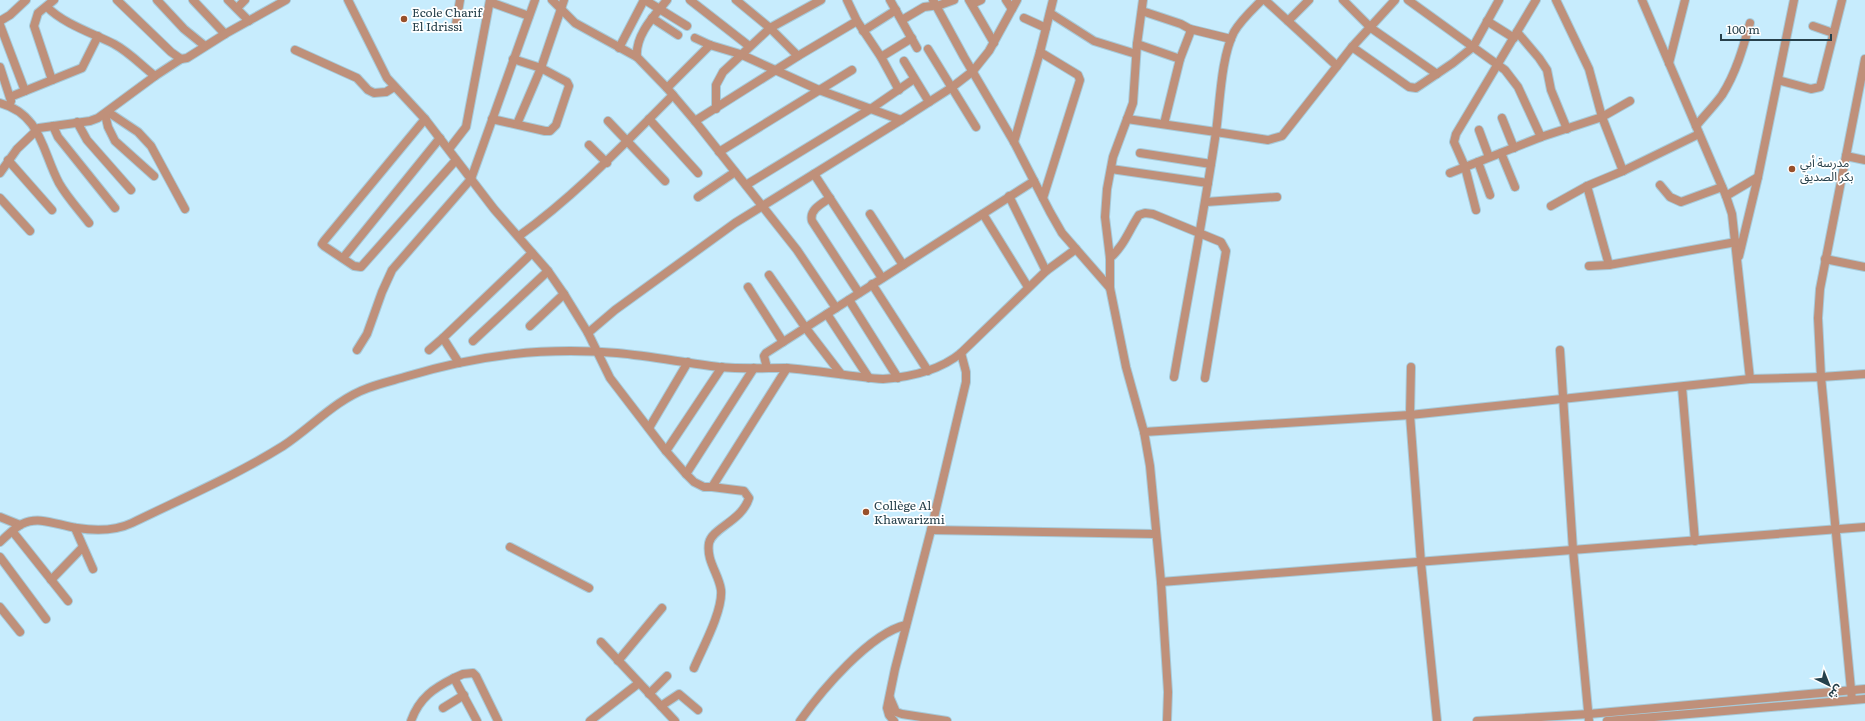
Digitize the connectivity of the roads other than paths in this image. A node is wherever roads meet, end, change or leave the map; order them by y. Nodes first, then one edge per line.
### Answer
1 (26, 0) edge
2 (54, 0) edge
3 (117, 0) edge
4 (156, 0) edge
5 (193, 0) edge
6 (228, 0) edge
7 (245, 0) edge
8 (286, 0) edge
9 (348, 0) edge
10 (460, 0) edge
11 (535, 0) edge
12 (552, 0) edge
13 (564, 0) edge
14 (645, 0) edge
15 (667, 0) edge
16 (690, 0) edge
17 (736, 0) edge
18 (821, 0) edge
19 (847, 0) edge
20 (890, 0) edge
21 (954, 0) edge
22 (981, 0) edge
23 (1006, 0) edge
24 (1017, 0) edge
25 (1053, 0) edge
26 (1143, 0) edge
27 (1263, 0) edge
28 (1309, 0) edge
29 (1342, 0) edge
30 (1395, 0) edge
31 (1408, 0) edge
32 (1499, 0) edge
33 (1536, 0) edge
34 (1556, 0) edge
35 (1642, 0) edge
36 (1685, 0) edge
37 (1794, 0) edge
38 (1842, 0) edge
39 (490, 1) edge
40 (935, 2) edge
41 (971, 2) edge
42 (47, 7) junction
43 (237, 8) junction
44 (660, 9) junction
45 (1012, 9) junction
46 (560, 10) junction
47 (896, 10) junction
48 (1142, 11) junction
49 (1050, 13) junction
50 (529, 16) junction
51 (652, 18) junction
52 (1024, 18) dead end
53 (902, 20) junction
54 (0, 21) edge
55 (249, 21) junction
56 (857, 21) junction
57 (1288, 21) junction
58 (1487, 21) junction
59 (1750, 23) dead end
60 (456, 24) dead end
61 (0, 25) edge
62 (687, 26) dead end
63 (1813, 26) dead end
64 (770, 28) junction
65 (1046, 28) junction
66 (1371, 28) junction
67 (1190, 29) junction
68 (863, 30) junction
69 (224, 34) junction
70 (1833, 34) junction
71 (678, 35) dead end
72 (1515, 35) junction
73 (98, 36) junction
74 (695, 38) dead end
75 (912, 38) junction
76 (1231, 39) junction
77 (994, 43) junction
78 (1137, 44) junction
79 (710, 45) junction
80 (205, 46) junction
81 (749, 46) junction
82 (1352, 47) junction
83 (1472, 47) junction
84 (619, 48) junction
85 (917, 48) dead end
86 (928, 49) dead end
87 (295, 50) dead end
88 (1040, 52) junction
89 (740, 54) junction
90 (1136, 54) junction
91 (798, 56) junction
92 (637, 57) junction
93 (881, 57) junction
94 (181, 59) junction
95 (513, 59) junction
96 (1180, 59) junction
97 (1865, 59) edge
98 (904, 61) dead end
99 (1669, 62) junction
100 (1498, 64) junction
101 (1337, 66) junction
102 (0, 68) edge
103 (541, 68) junction
104 (775, 70) junction
105 (852, 70) dead end
106 (973, 71) junction
107 (1437, 74) junction
108 (155, 76) junction
109 (914, 79) junction
110 (52, 80) junction
111 (1778, 80) junction
112 (394, 87) junction
113 (667, 88) junction
114 (951, 88) junction
115 (819, 90) junction
116 (899, 90) junction
117 (25, 91) junction
118 (672, 95) junction
119 (10, 96) junction
120 (1630, 101) dead end
121 (929, 102) junction
122 (0, 103) edge
123 (13, 106) junction
124 (872, 108) junction
125 (716, 109) junction
126 (106, 113) junction
127 (1602, 117) junction
128 (1502, 118) dead end
129 (425, 119) junction
130 (492, 119) junction
131 (649, 119) junction
132 (1127, 119) junction
133 (901, 120) junction
134 (608, 121) dead end
135 (695, 121) junction
136 (77, 122) junction
137 (517, 124) junction
138 (1164, 124) junction
139 (53, 126) junction
140 (976, 127) dead end
141 (36, 129) junction
142 (1567, 129) junction
143 (1479, 130) dead end
144 (1698, 130) junction
145 (1216, 132) junction
146 (1541, 137) junction
147 (440, 138) junction
148 (628, 142) junction
149 (1014, 142) junction
150 (589, 145) dead end
151 (1514, 148) junction
152 (449, 150) junction
153 (719, 152) junction
154 (1140, 153) dead end
155 (1501, 153) junction
156 (1846, 156) junction
157 (1489, 157) junction
158 (8, 160) junction
159 (456, 160) junction
160 (1865, 160) edge
161 (1478, 162) junction
162 (606, 163) junction
163 (1211, 164) junction
164 (1465, 166) junction
165 (1111, 169) junction
166 (735, 172) junction
167 (1623, 172) junction
168 (0, 173) edge
169 (698, 173) dead end
170 (1450, 173) dead end
171 (814, 174) junction
172 (154, 176) dead end
173 (1758, 177) junction
174 (471, 179) junction
175 (1034, 180) junction
176 (665, 181) dead end
177 (1208, 183) junction
178 (746, 185) junction
179 (1660, 185) dead end
180 (1587, 186) junction
181 (1515, 187) dead end
182 (1722, 187) junction
183 (131, 190) dead end
184 (1490, 195) dead end
185 (1009, 196) junction
186 (1726, 196) junction
187 (698, 197) dead end
188 (1277, 197) dead end
189 (0, 198) edge
190 (830, 198) junction
191 (1043, 198) junction
192 (1206, 202) junction
193 (762, 206) junction
194 (1551, 206) dead end
195 (115, 208) dead end
196 (185, 209) dead end
197 (52, 210) dead end
198 (1476, 210) dead end
199 (870, 214) dead end
200 (983, 214) junction
201 (89, 223) dead end
202 (30, 231) dead end
203 (1198, 233) junction
204 (518, 236) junction
205 (1736, 242) junction
206 (1076, 249) junction
207 (532, 253) junction
208 (343, 258) junction
209 (1110, 258) junction
210 (1825, 259) junction
211 (1738, 261) junction
212 (1609, 265) junction
213 (903, 266) junction
214 (1589, 266) dead end
215 (1865, 267) edge
216 (548, 271) junction
217 (1046, 271) junction
218 (769, 275) dead end
219 (882, 278) junction
220 (872, 284) junction
221 (748, 287) dead end
222 (1028, 287) junction
223 (1110, 288) junction
224 (859, 293) junction
225 (564, 294) junction
226 (849, 300) junction
227 (836, 308) junction
228 (827, 314) junction
229 (530, 326) dead end
230 (805, 327) junction
231 (588, 333) junction
232 (443, 338) junction
233 (473, 341) dead end
234 (784, 342) junction
235 (357, 350) dead end
236 (429, 350) dead end
237 (1560, 350) dead end
238 (596, 351) junction
239 (961, 353) junction
240 (688, 362) junction
241 (459, 363) junction
242 (1411, 366) dead end
243 (722, 367) junction
244 (754, 368) junction
245 (767, 368) junction
246 (787, 368) junction
247 (928, 371) junction
248 (841, 374) junction
249 (1865, 374) edge
250 (1174, 377) dead end
251 (1821, 377) junction
252 (869, 378) junction
253 (898, 378) junction
254 (1204, 378) dead end
255 (1750, 379) junction
256 (1682, 387) junction
257 (1563, 400) junction
258 (1410, 415) junction
259 (648, 428) junction
260 (1144, 432) junction
261 (666, 451) junction
262 (686, 474) junction
263 (712, 487) junction
264 (0, 517) edge
265 (20, 525) junction
266 (1865, 526) edge
267 (75, 528) junction
268 (1836, 529) junction
269 (931, 530) junction
270 (13, 532) junction
271 (1155, 534) junction
272 (1695, 541) junction
273 (0, 542) edge
274 (510, 547) dead end
275 (82, 548) junction
276 (1573, 550) junction
277 (0, 557) edge
278 (1421, 563) junction
279 (92, 570) dead end
280 (51, 580) junction
281 (1161, 582) junction
282 (589, 588) dead end
283 (68, 601) dead end
284 (0, 607) edge
285 (662, 608) dead end
286 (46, 619) dead end
287 (906, 625) junction
288 (20, 632) dead end
289 (601, 642) dead end
290 (618, 661) junction
291 (694, 668) dead end
292 (667, 676) dead end
293 (454, 678) junction
294 (639, 683) junction
295 (1865, 689) edge
296 (1851, 690) junction
297 (649, 694) junction
298 (464, 696) junction
299 (889, 696) junction
300 (1865, 699) edge
301 (1852, 700) junction
302 (661, 706) junction
303 (443, 708) dead end
304 (698, 710) dead end
305 (1589, 717) edge
306 (474, 720) edge
307 (411, 721) edge
308 (498, 721) edge
309 (590, 721) edge
310 (675, 721) edge
311 (800, 721) edge
312 (894, 721) edge
313 (947, 721) edge
314 (1168, 721) edge
315 (1437, 721) edge
316 (1478, 721) edge
317 (1607, 721) edge

1 - 54 street
2 - 42 street
3 - 94 street
4 - 80 street
5 - 69 street
6 - 43 street
7 - 43 street
8 - 55 street
9 - 112 street
10 - 60 street
11 - 50 street
12 - 46 street
13 - 46 street
14 - 44 street
14 - 84 street
15 - 44 street
16 - 81 street
17 - 64 street
18 - 64 street
19 - 56 street
20 - 47 street
21 - 40 street
22 - 41 street
23 - 45 street
24 - 45 street
25 - 49 street
26 - 48 street
27 - 57 street
27 - 76 street
28 - 57 street
29 - 66 street
30 - 66 street
31 - 83 street
32 - 58 street
33 - 72 street
34 - 127 street
35 - 99 street
36 - 99 street
37 - 111 street
38 - 70 street
39 - 50 street
39 - 152 street
40 - 53 street
40 - 106 street
41 - 77 street
42 - 73 street
42 - 110 street
43 - 55 street
44 - 51 street
44 - 62 street
45 - 77 street
46 - 84 street
46 - 103 street
47 - 53 street
47 - 68 street
48 - 67 street
48 - 78 street
49 - 65 street
49 - 90 street
50 - 95 street
51 - 71 street
51 - 92 street
52 - 65 street
53 - 75 street
55 - 69 street
56 - 68 street
56 - 91 street
57 - 101 street
58 - 72 street
58 - 83 street
59 - 144 street
61 - 117 street
63 - 70 street
64 - 81 street
64 - 91 street
65 - 88 street
66 - 82 street
66 - 107 street
67 - 76 street
67 - 96 street
68 - 93 street
69 - 80 street
70 - 111 street
72 - 100 street
72 - 142 street
73 - 108 street
73 - 110 street
74 - 79 street
75 - 85 street
75 - 93 street
76 - 145 street
77 - 106 street
78 - 90 street
78 - 96 street
79 - 89 street
79 - 113 street
80 - 94 street
81 - 89 street
82 - 101 street
82 - 107 street
83 - 100 street
83 - 107 street
84 - 92 street
86 - 114 street
87 - 112 street
88 - 149 street
88 - 191 street
89 - 104 street
89 - 125 street
90 - 132 street
91 - 104 street
92 - 113 street
93 - 116 street
94 - 108 street
95 - 103 street
95 - 130 street
96 - 138 street
97 - 156 street
98 - 109 street
99 - 144 street
100 - 146 street
100 - 164 street
101 - 145 street
102 - 119 street
103 - 137 street
103 - 137 street
104 - 115 street
104 - 125 street
105 - 115 street
106 - 114 street
106 - 149 street
108 - 126 street
109 - 116 street
109 - 121 street
110 - 117 street
111 - 173 street
112 - 129 street
113 - 118 street
114 - 121 street
114 - 140 street
115 - 124 street
115 - 153 street
116 - 124 street
117 - 119 street
118 - 131 street
118 - 135 street
119 - 123 street
120 - 127 street
121 - 133 street
122 - 123 street
123 - 141 street
124 - 133 street
124 - 178 street
125 - 135 street
126 - 136 street
126 - 172 street
126 - 196 street
127 - 142 street
127 - 167 street
128 - 151 street
129 - 147 street
129 - 208 street
130 - 137 street
130 - 174 street
131 - 148 street
131 - 169 street
132 - 138 street
132 - 165 street
133 - 171 street
134 - 148 street
135 - 153 street
136 - 139 street
136 - 183 street
138 - 145 street
139 - 141 street
139 - 195 street
141 - 158 street
141 - 201 street
142 - 146 street
143 - 157 street
144 - 167 street
144 - 182 street
145 - 163 street
146 - 151 street
147 - 152 street
147 - 208 street
148 - 162 street
148 - 176 street
149 - 175 street
150 - 162 street
151 - 155 street
152 - 159 street
153 - 166 street
154 - 163 street
155 - 157 street
155 - 181 street
156 - 160 street
156 - 210 street
157 - 161 street
158 - 168 street
158 - 197 street
159 - 174 street
159 - 208 street
161 - 164 street
161 - 184 street
162 - 204 street
163 - 177 street
164 - 170 street
164 - 198 street
165 - 177 street
165 - 209 street
166 - 178 street
166 - 187 street
167 - 180 street
171 - 190 street
171 - 193 street
173 - 186 street
173 - 211 street
174 - 204 street
174 - 235 street
175 - 185 street
175 - 191 street
177 - 192 street
178 - 193 street
179 - 182 street
180 - 194 street
180 - 212 street
182 - 186 street
185 - 200 street
185 - 217 street
186 - 205 street
188 - 192 street
189 - 202 street
190 - 219 street
190 - 224 street
191 - 206 street
192 - 203 street
193 - 227 street
193 - 231 street
199 - 213 street
200 - 213 street
200 - 222 street
203 - 209 street
203 - 250 street
203 - 254 street
204 - 207 street
205 - 211 street
205 - 212 street
206 - 217 street
206 - 223 street
207 - 216 street
207 - 232 street
209 - 223 street
210 - 215 street
210 - 251 street
211 - 255 street
212 - 214 street
213 - 219 street
216 - 225 street
216 - 233 street
217 - 222 street
218 - 230 street
219 - 220 street
220 - 224 street
220 - 247 street
221 - 234 street
222 - 239 street
223 - 260 street
224 - 226 street
225 - 229 street
225 - 231 street
226 - 227 street
226 - 253 street
227 - 228 street
228 - 230 street
228 - 252 street
230 - 234 street
230 - 248 street
231 - 238 street
232 - 236 street
232 - 241 street
234 - 245 street
237 - 257 street
238 - 240 street
238 - 241 street
238 - 259 street
239 - 247 street
239 - 269 street
240 - 243 street
240 - 259 street
241 - 267 street
242 - 258 street
243 - 244 street
243 - 261 street
244 - 245 street
244 - 262 street
245 - 246 street
246 - 248 street
246 - 263 street
247 - 253 street
248 - 252 street
249 - 251 street
251 - 255 street
251 - 268 street
252 - 253 street
255 - 256 street
256 - 257 street
256 - 272 street
257 - 258 street
257 - 276 street
258 - 260 street
258 - 278 street
259 - 261 street
260 - 271 street
261 - 262 street
262 - 263 street
263 - 291 street
264 - 265 street
265 - 267 street
265 - 270 street
266 - 268 street
267 - 275 street
268 - 272 street
268 - 296 street
269 - 271 street
269 - 287 street
270 - 273 street
270 - 280 street
271 - 281 street
272 - 276 street
274 - 282 street
275 - 279 street
275 - 280 street
276 - 278 street
276 - 305 street
277 - 286 street
278 - 281 street
278 - 315 street
280 - 283 street
281 - 314 street
284 - 288 street
285 - 290 street
287 - 299 street
287 - 311 street
289 - 290 street
290 - 294 street
292 - 297 street
293 - 298 street
293 - 307 street
293 - 308 street
294 - 297 street
294 - 309 street
295 - 296 street
296 - 301 street
296 - 305 street
297 - 302 street
298 - 303 street
298 - 306 street
299 - 312 street
299 - 313 street
300 - 301 street
301 - 317 street
302 - 304 street
302 - 310 street
305 - 316 street

